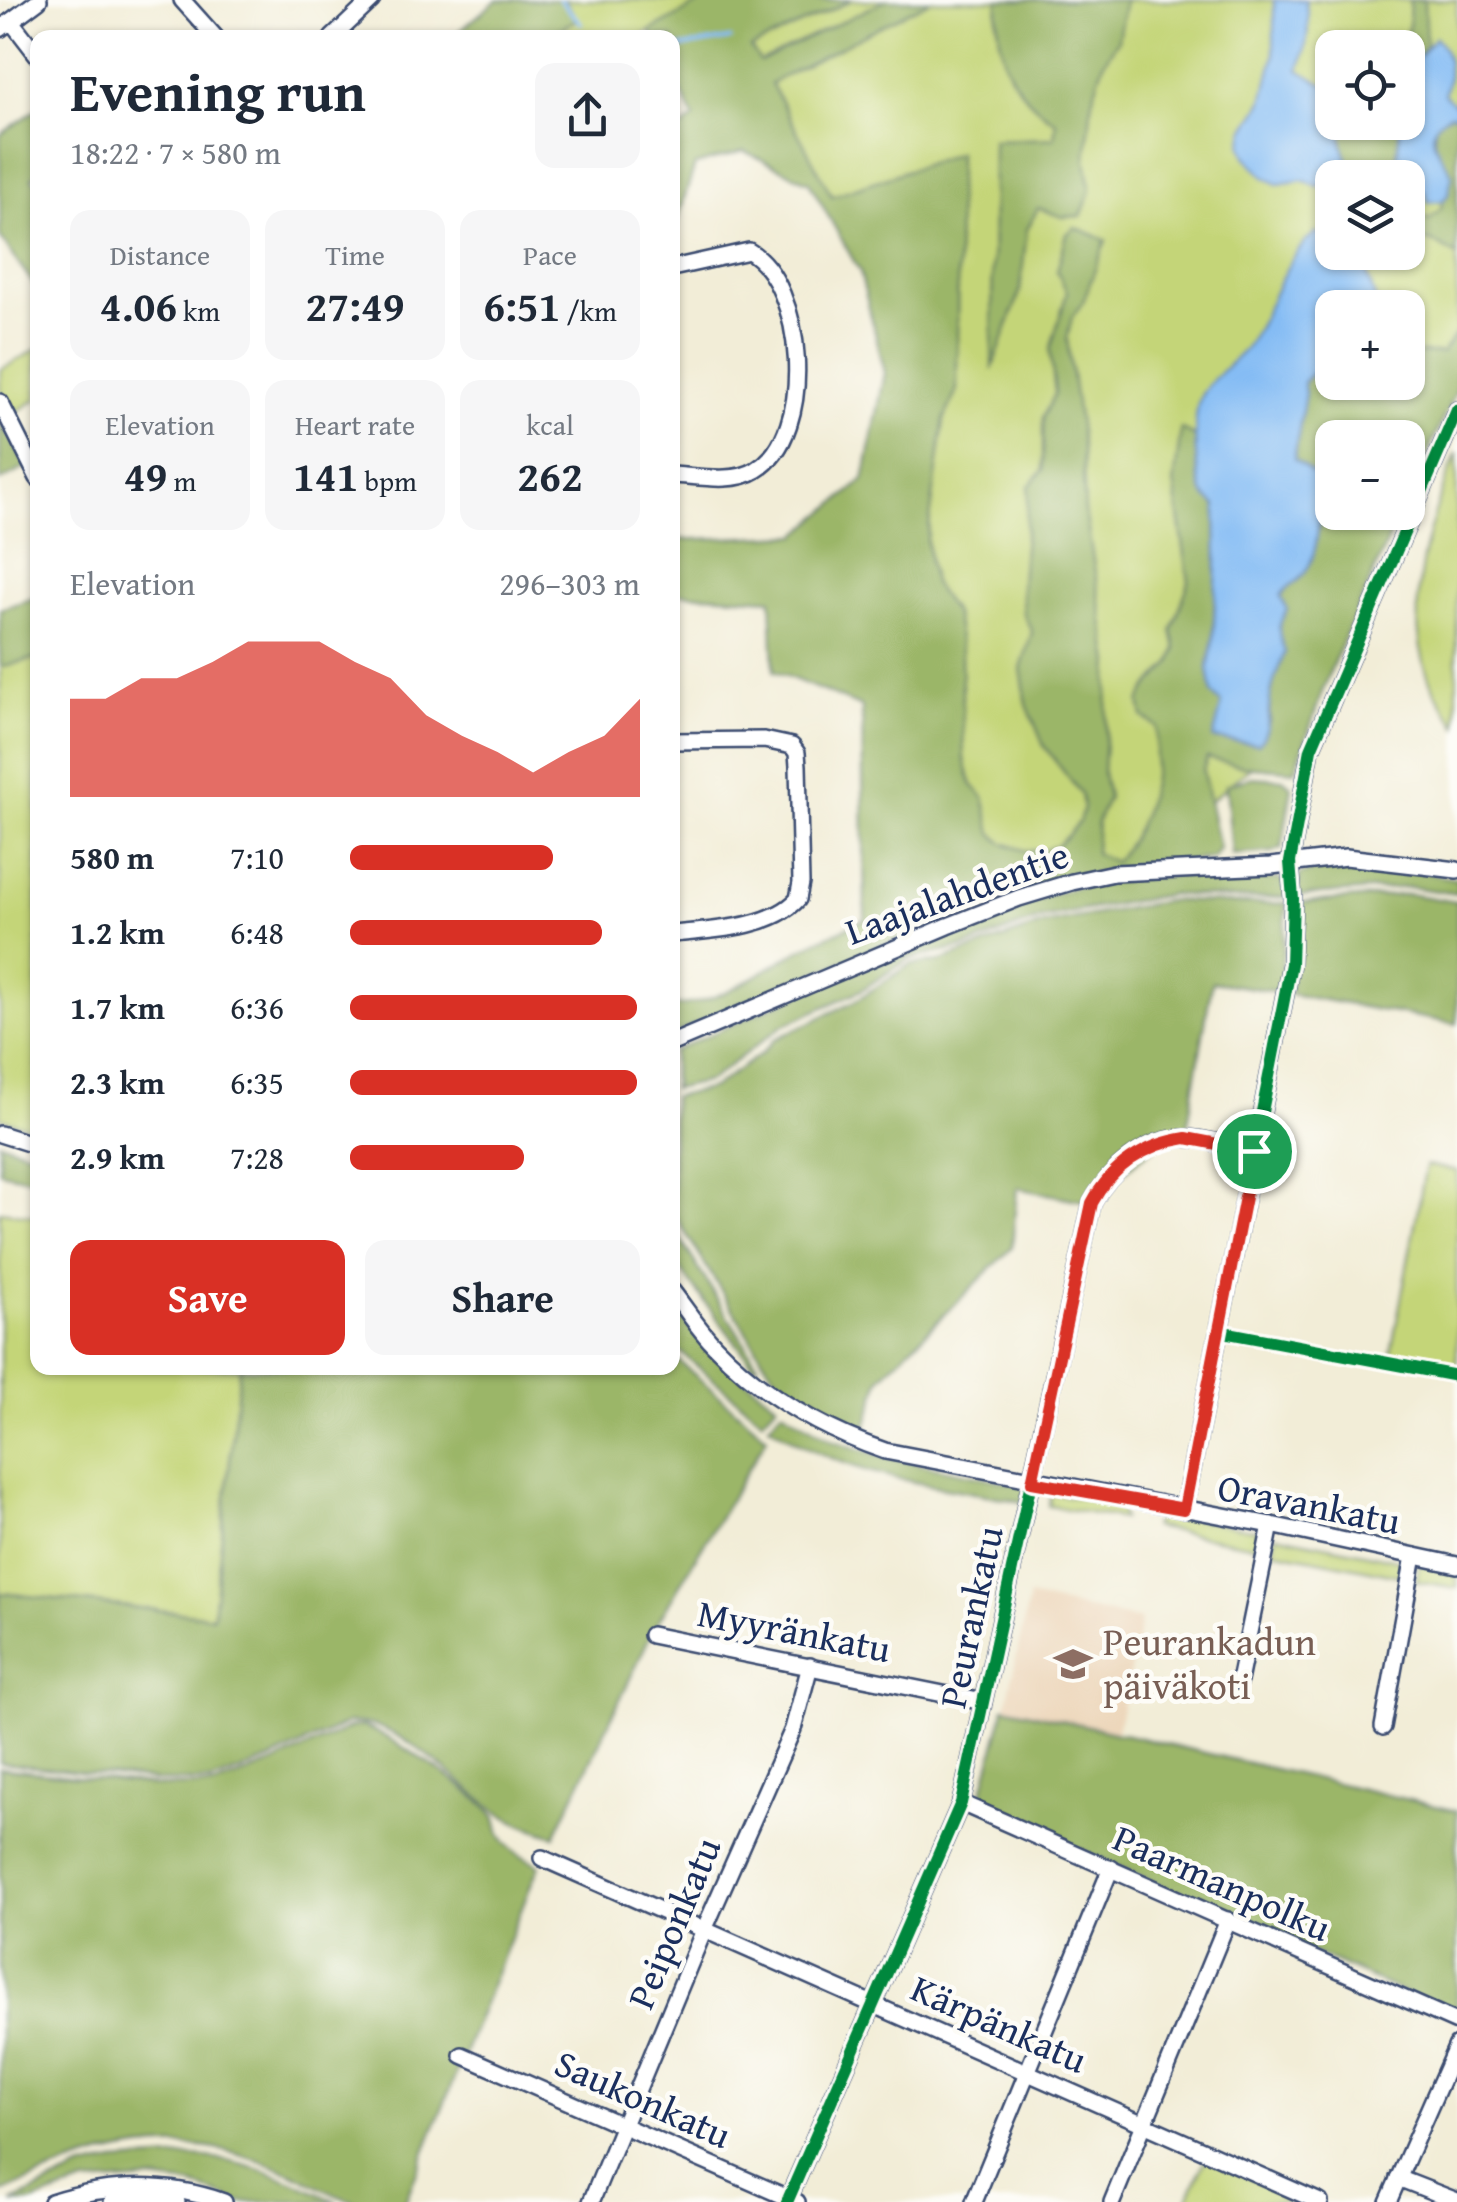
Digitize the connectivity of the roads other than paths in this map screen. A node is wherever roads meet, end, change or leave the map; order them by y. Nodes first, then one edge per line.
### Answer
1 (38, 0) edge
2 (182, 0) edge
3 (372, 0) edge
4 (6, 25) edge
5 (209, 30) edge
6 (340, 30) edge
7 (30, 48) edge
8 (680, 266) edge
9 (0, 402) edge
10 (1457, 410) edge
11 (30, 462) edge
12 (680, 475) edge
13 (680, 741) edge
14 (1290, 862) junction
15 (1457, 870) edge
16 (680, 933) edge
17 (680, 1040) edge
18 (0, 1134) edge
19 (30, 1143) edge
20 (1254, 1151) junction
21 (680, 1301) edge
22 (1032, 1482) junction
23 (1184, 1509) junction
24 (1271, 1525) junction
25 (1414, 1556) junction
26 (1457, 1565) edge
27 (650, 1635) dead end
28 (810, 1666) junction
29 (1239, 1681) dead end
30 (983, 1702) junction
31 (1382, 1727) dead end
32 (961, 1803) junction
33 (542, 1858) dead end
34 (1111, 1868) junction
35 (1228, 1920) junction
36 (704, 1930) junction
37 (873, 2004) junction
38 (1457, 2022) edge
39 (1457, 2044) edge
40 (462, 2055) dead end
41 (1028, 2072) junction
42 (1146, 2124) junction
43 (624, 2126) junction
44 (1398, 2178) junction
45 (791, 2201) edge
46 (51, 2202) edge
47 (112, 2202) edge
48 (176, 2202) edge
49 (224, 2202) edge
50 (592, 2202) edge
51 (974, 2202) edge
52 (1112, 2202) edge
53 (1320, 2202) edge
54 (1388, 2202) edge
55 (1457, 2202) edge

1 - 4 street
2 - 5 street
3 - 6 street
4 - 7 street
8 - 12 street
9 - 11 street
10 - 14 street
13 - 16 street
14 - 15 street, Laajalahdentie
14 - 17 street, Laajalahdentie
14 - 20 street
18 - 19 street
20 - 22 street, Peurankatu
20 - 23 street
21 - 22 street, Oravankatu
22 - 23 street, Oravankatu
22 - 30 street, Peurankatu
23 - 24 street, Oravankatu
24 - 25 street, Oravankatu
24 - 29 street
25 - 26 street, Oravankatu
25 - 31 street
27 - 28 street, Myyränkatu
28 - 30 street, Myyränkatu
28 - 36 street, Peiponkatu
30 - 32 street, Peurankatu
32 - 34 street, Paarmanpolku
32 - 37 street, Peurankatu
33 - 36 street, Kärpänkatu
34 - 35 street, Paarmanpolku
34 - 41 street
35 - 38 street, Paarmanpolku
35 - 42 street
36 - 37 street, Kärpänkatu
36 - 43 street, Peiponkatu
37 - 41 street, Kärpänkatu
37 - 45 street, Peurankatu
39 - 44 street
40 - 43 street, Saukonkatu
41 - 42 street, Kärpänkatu
41 - 51 street
42 - 52 street
42 - 53 street, Kärpänkatu
43 - 45 street, Saukonkatu
43 - 50 street, Peiponkatu
44 - 54 street
44 - 55 street
46 - 49 street
47 - 48 street

